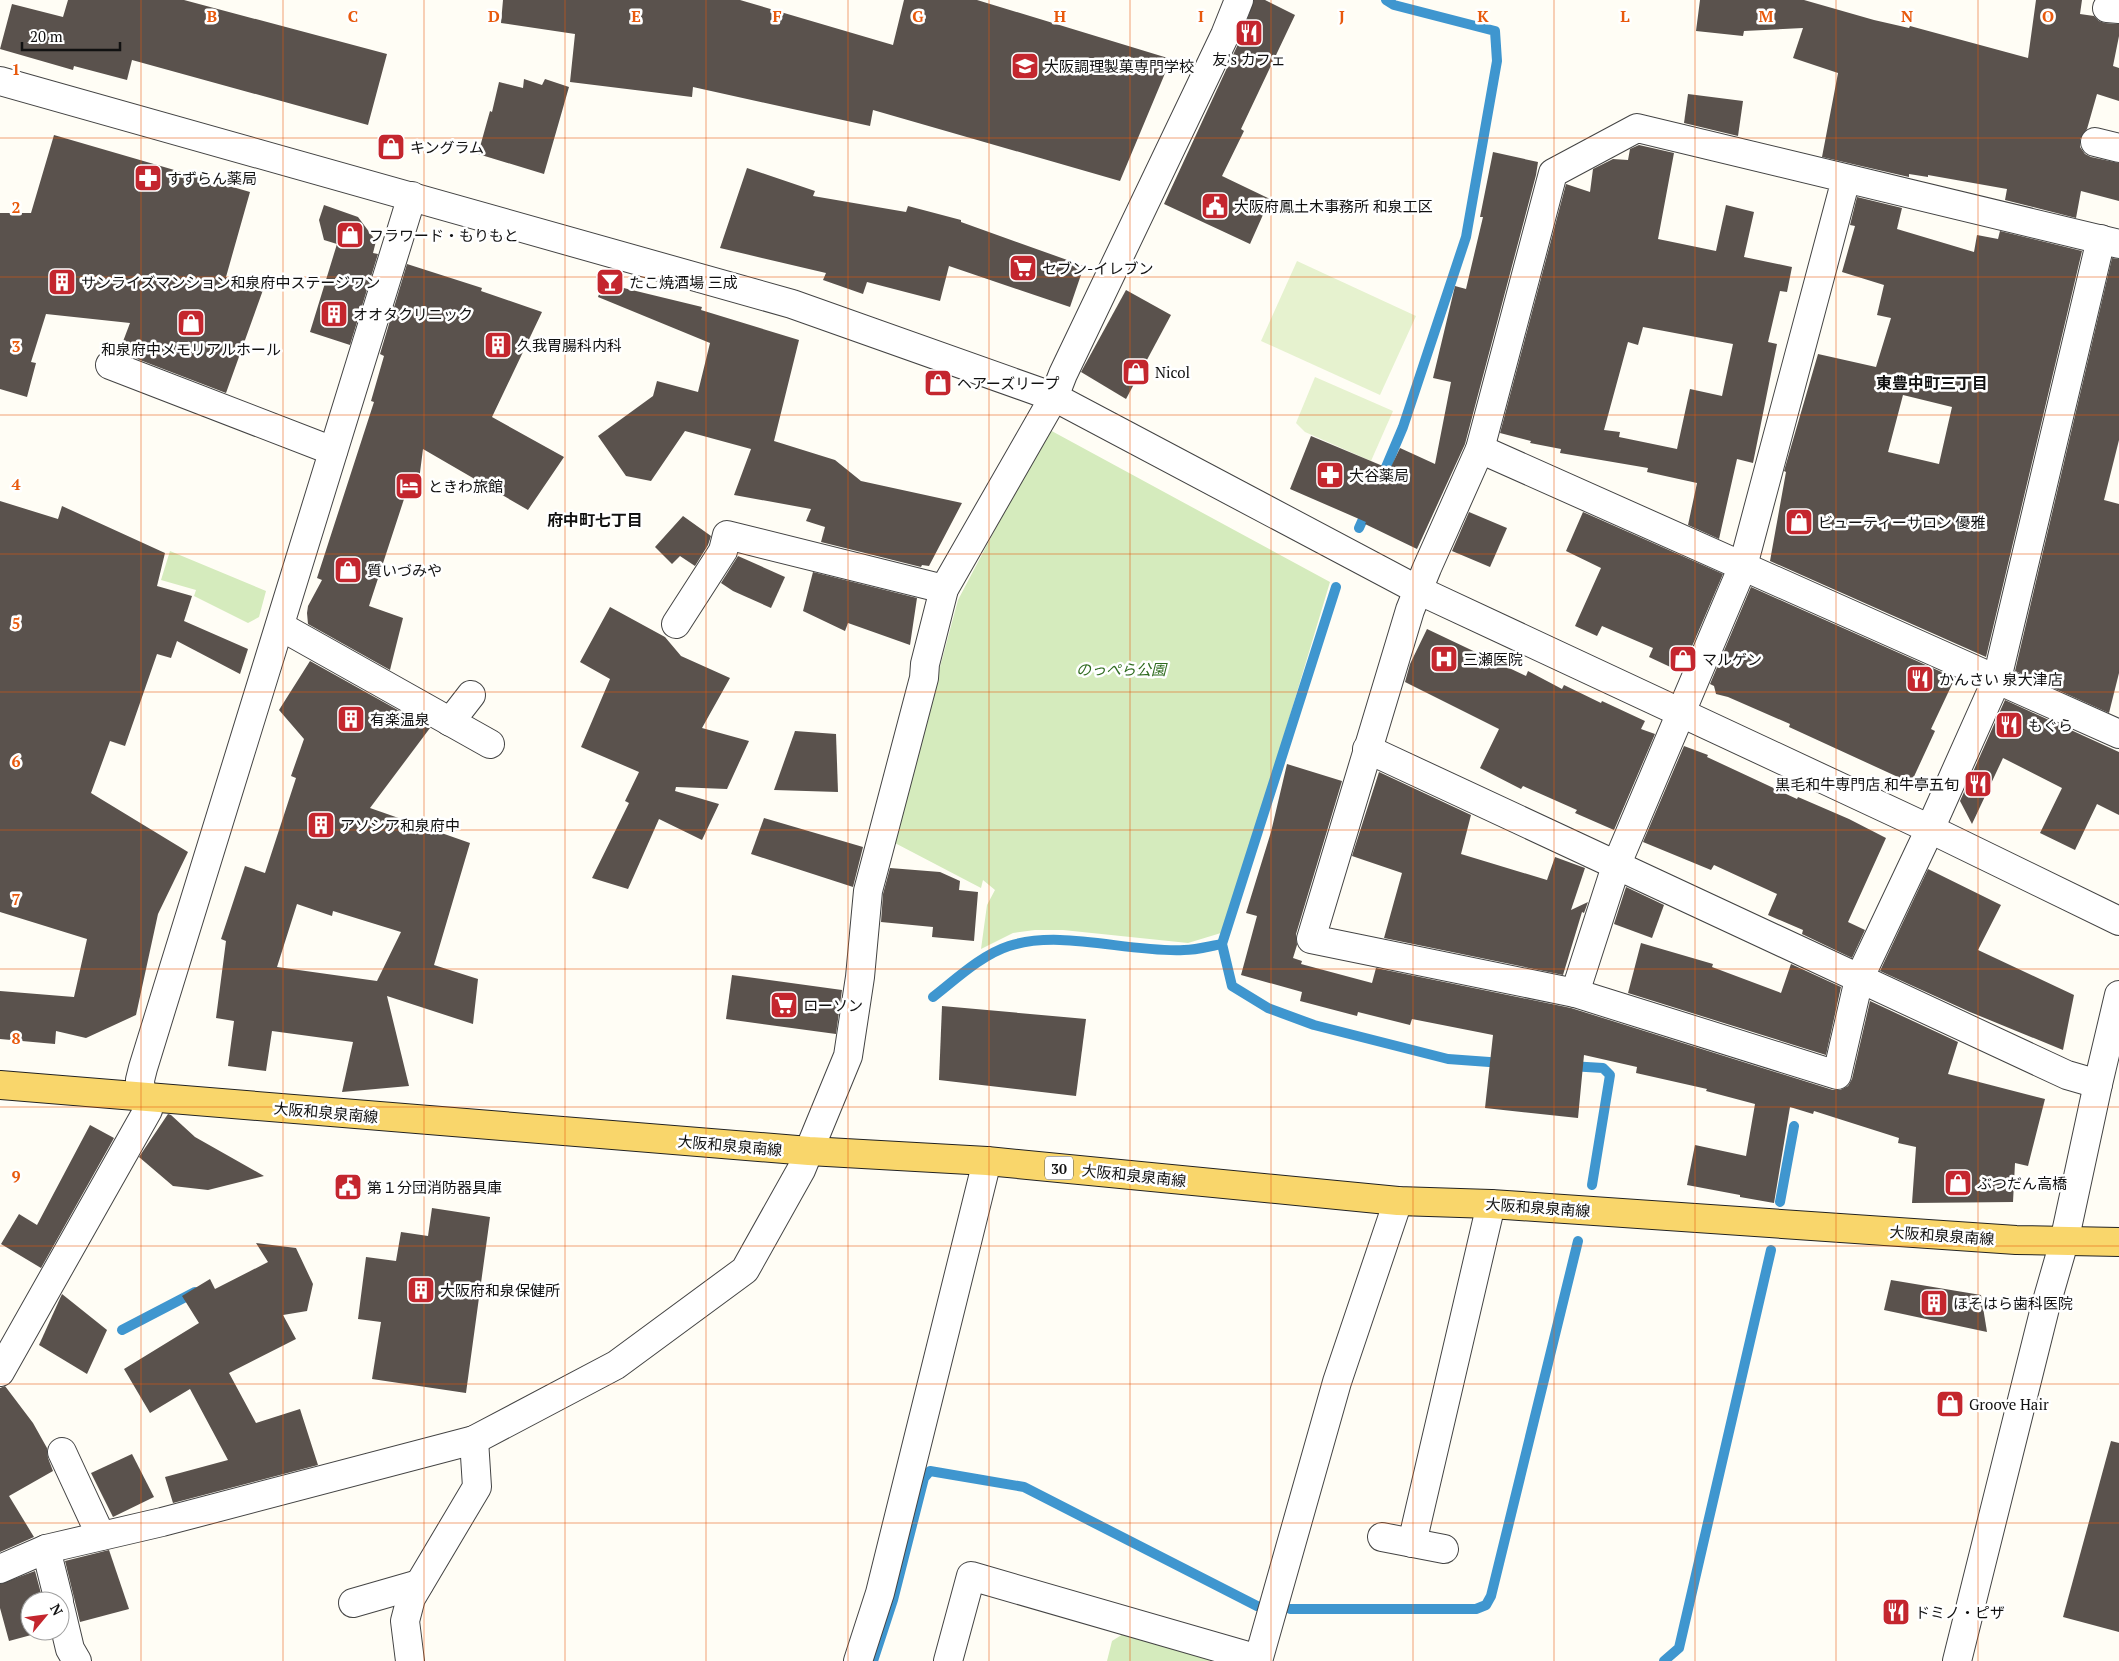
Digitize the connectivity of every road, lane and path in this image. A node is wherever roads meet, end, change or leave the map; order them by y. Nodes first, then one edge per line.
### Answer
1 (1240, 0) edge
2 (0, 81) edge
3 (1846, 179) junction
4 (412, 196) junction
5 (2110, 242) edge
6 (110, 365) dead end
7 (1054, 397) junction
8 (1480, 449) junction
9 (334, 451) junction
10 (1743, 566) junction
11 (944, 589) junction
12 (1418, 590) junction
13 (676, 624) dead end
14 (280, 626) junction
15 (1997, 680) junction
16 (472, 696) dead end
17 (1681, 713) junction
18 (450, 722) junction
19 (2119, 734) edge
20 (490, 744) dead end
21 (1367, 749) junction
22 (1930, 830) junction
23 (1616, 866) junction
24 (2119, 920) edge
25 (1859, 978) junction
26 (1576, 993) junction
27 (2119, 995) edge
28 (2098, 1084) junction
29 (0, 1085) edge
30 (141, 1097) junction
31 (809, 1151) junction
32 (987, 1161) junction
33 (1398, 1201) junction
34 (1491, 1204) junction
35 (2064, 1242) junction
36 (2119, 1242) edge
37 (0, 1372) edge
38 (474, 1440) junction
39 (62, 1452) dead end
40 (101, 1536) junction
41 (1382, 1537) dead end
42 (1412, 1543) junction
43 (46, 1549) junction
44 (1444, 1549) dead end
45 (0, 1569) edge
46 (419, 1584) junction
47 (56, 1591) edge
48 (353, 1604) dead end
49 (68, 1641) edge
50 (1258, 1660) edge
51 (77, 1661) edge
52 (410, 1661) edge
53 (858, 1661) edge
54 (948, 1661) edge
55 (1957, 1661) edge

1 - 7 street
2 - 4 street
3 - 5 street
3 - 8 street
3 - 10 street
4 - 7 street
4 - 9 street
5 - 15 street
6 - 9 street
7 - 11 street
7 - 12 street
8 - 10 street
8 - 12 street
9 - 14 street
10 - 15 street
10 - 17 street
11 - 13 street
11 - 31 street
12 - 17 street
12 - 21 street
14 - 18 street
14 - 30 street
15 - 19 street
15 - 22 street
16 - 18 street
17 - 22 street
17 - 23 street
18 - 20 street
21 - 23 street
21 - 26 street
22 - 24 street
22 - 25 street
23 - 25 street
23 - 26 street
25 - 26 street
25 - 28 street
27 - 28 street
28 - 35 street
29 - 30 main road, 大阪和泉泉南線 / 30
30 - 31 main road, 大阪和泉泉南線 / 30
30 - 37 street
31 - 32 main road, 大阪和泉泉南線 / 30
31 - 38 street
32 - 33 main road, 大阪和泉泉南線 / 30
32 - 53 street
33 - 34 main road, 大阪和泉泉南線 / 30
33 - 50 street
34 - 35 main road, 大阪和泉泉南線 / 30
34 - 42 street
35 - 36 main road, 大阪和泉泉南線 / 30
35 - 55 street
38 - 40 street
38 - 46 street
39 - 40 street
40 - 43 street
41 - 42 street
42 - 44 street
43 - 45 street
43 - 47 street
46 - 48 street
46 - 52 street
49 - 51 street
50 - 54 street

